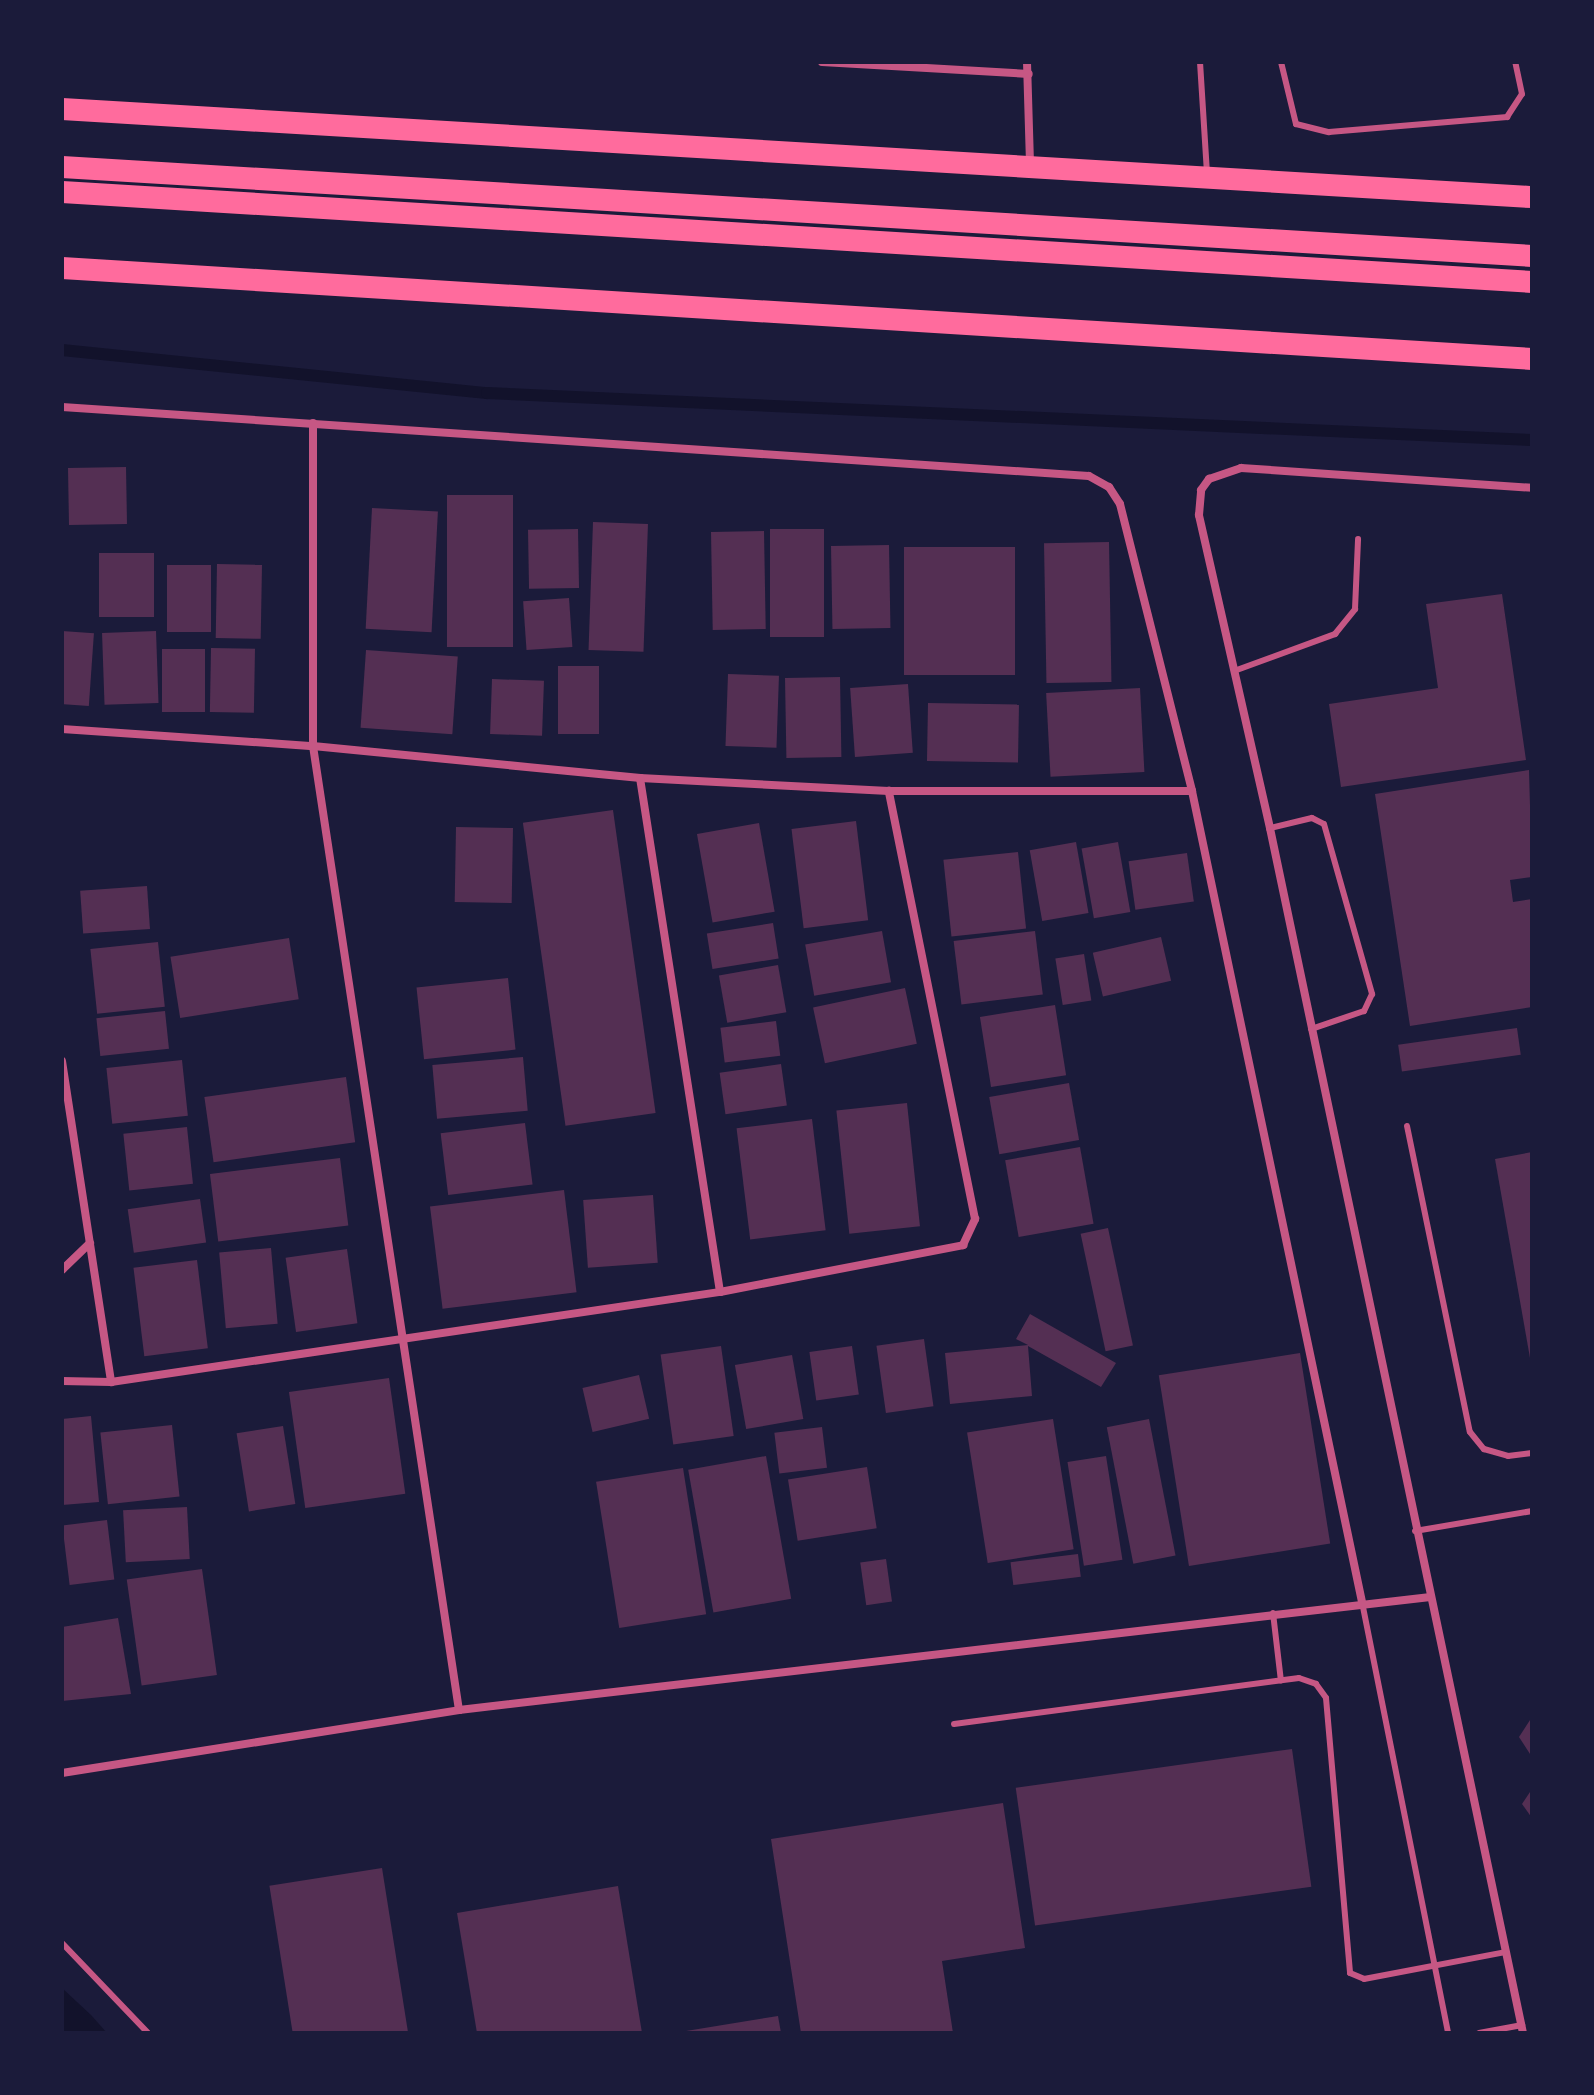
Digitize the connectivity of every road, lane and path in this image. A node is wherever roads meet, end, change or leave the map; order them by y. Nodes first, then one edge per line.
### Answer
1 (822, 62) edge
2 (1027, 62) edge
3 (1200, 62) edge
4 (1281, 62) edge
5 (1515, 62) edge
6 (1029, 74) junction
7 (62, 109) edge
8 (1030, 166) junction
9 (62, 167) edge
10 (1207, 178) junction
11 (62, 192) edge
12 (1532, 197) edge
13 (1532, 256) edge
14 (62, 268) edge
15 (1532, 282) edge
16 (1532, 359) edge
17 (62, 407) edge
18 (313, 423) junction
19 (1532, 488) edge
20 (1358, 539) dead end
21 (1234, 671) junction
22 (62, 729) edge
23 (313, 746) junction
24 (640, 778) junction
25 (889, 791) junction
26 (1192, 791) junction
27 (1270, 828) junction
28 (1311, 1029) junction
29 (62, 1061) edge
30 (1407, 1126) dead end
31 (90, 1243) junction
32 (62, 1270) edge
33 (720, 1292) junction
34 (404, 1335) junction
35 (62, 1381) edge
36 (111, 1382) junction
37 (1532, 1453) edge
38 (1532, 1511) edge
39 (1415, 1531) junction
40 (1430, 1597) junction
41 (1362, 1602) junction
42 (1273, 1613) junction
43 (1281, 1681) junction
44 (459, 1710) junction
45 (954, 1724) dead end
46 (62, 1773) edge
47 (62, 1943) edge
48 (1506, 1952) junction
49 (1435, 1964) junction
50 (1522, 2029) edge
51 (148, 2033) edge
52 (1448, 2033) edge
53 (1479, 2033) edge

1 - 6 street
2 - 6 street
3 - 10 lane
4 - 5 lane
6 - 8 street
7 - 8 highway
8 - 10 highway
9 - 13 highway
10 - 12 highway
11 - 15 highway
14 - 16 highway
17 - 18 street
18 - 23 street
18 - 26 street
19 - 21 street
20 - 21 lane
21 - 27 street
22 - 23 street
23 - 24 street
23 - 34 street
24 - 25 street
24 - 33 street
25 - 26 street
25 - 33 street
26 - 41 street
27 - 28 street
27 - 28 lane
28 - 39 street
29 - 31 street
30 - 37 lane
31 - 32 street
31 - 36 street
33 - 34 street
34 - 36 street
34 - 44 street
35 - 36 street
38 - 39 lane
39 - 40 street
40 - 41 street
40 - 48 street
41 - 42 street
41 - 49 lane
42 - 43 lane
42 - 44 street
43 - 45 lane
43 - 49 lane
44 - 46 street
47 - 51 lane
48 - 49 lane
48 - 50 street
49 - 52 lane
50 - 53 lane

